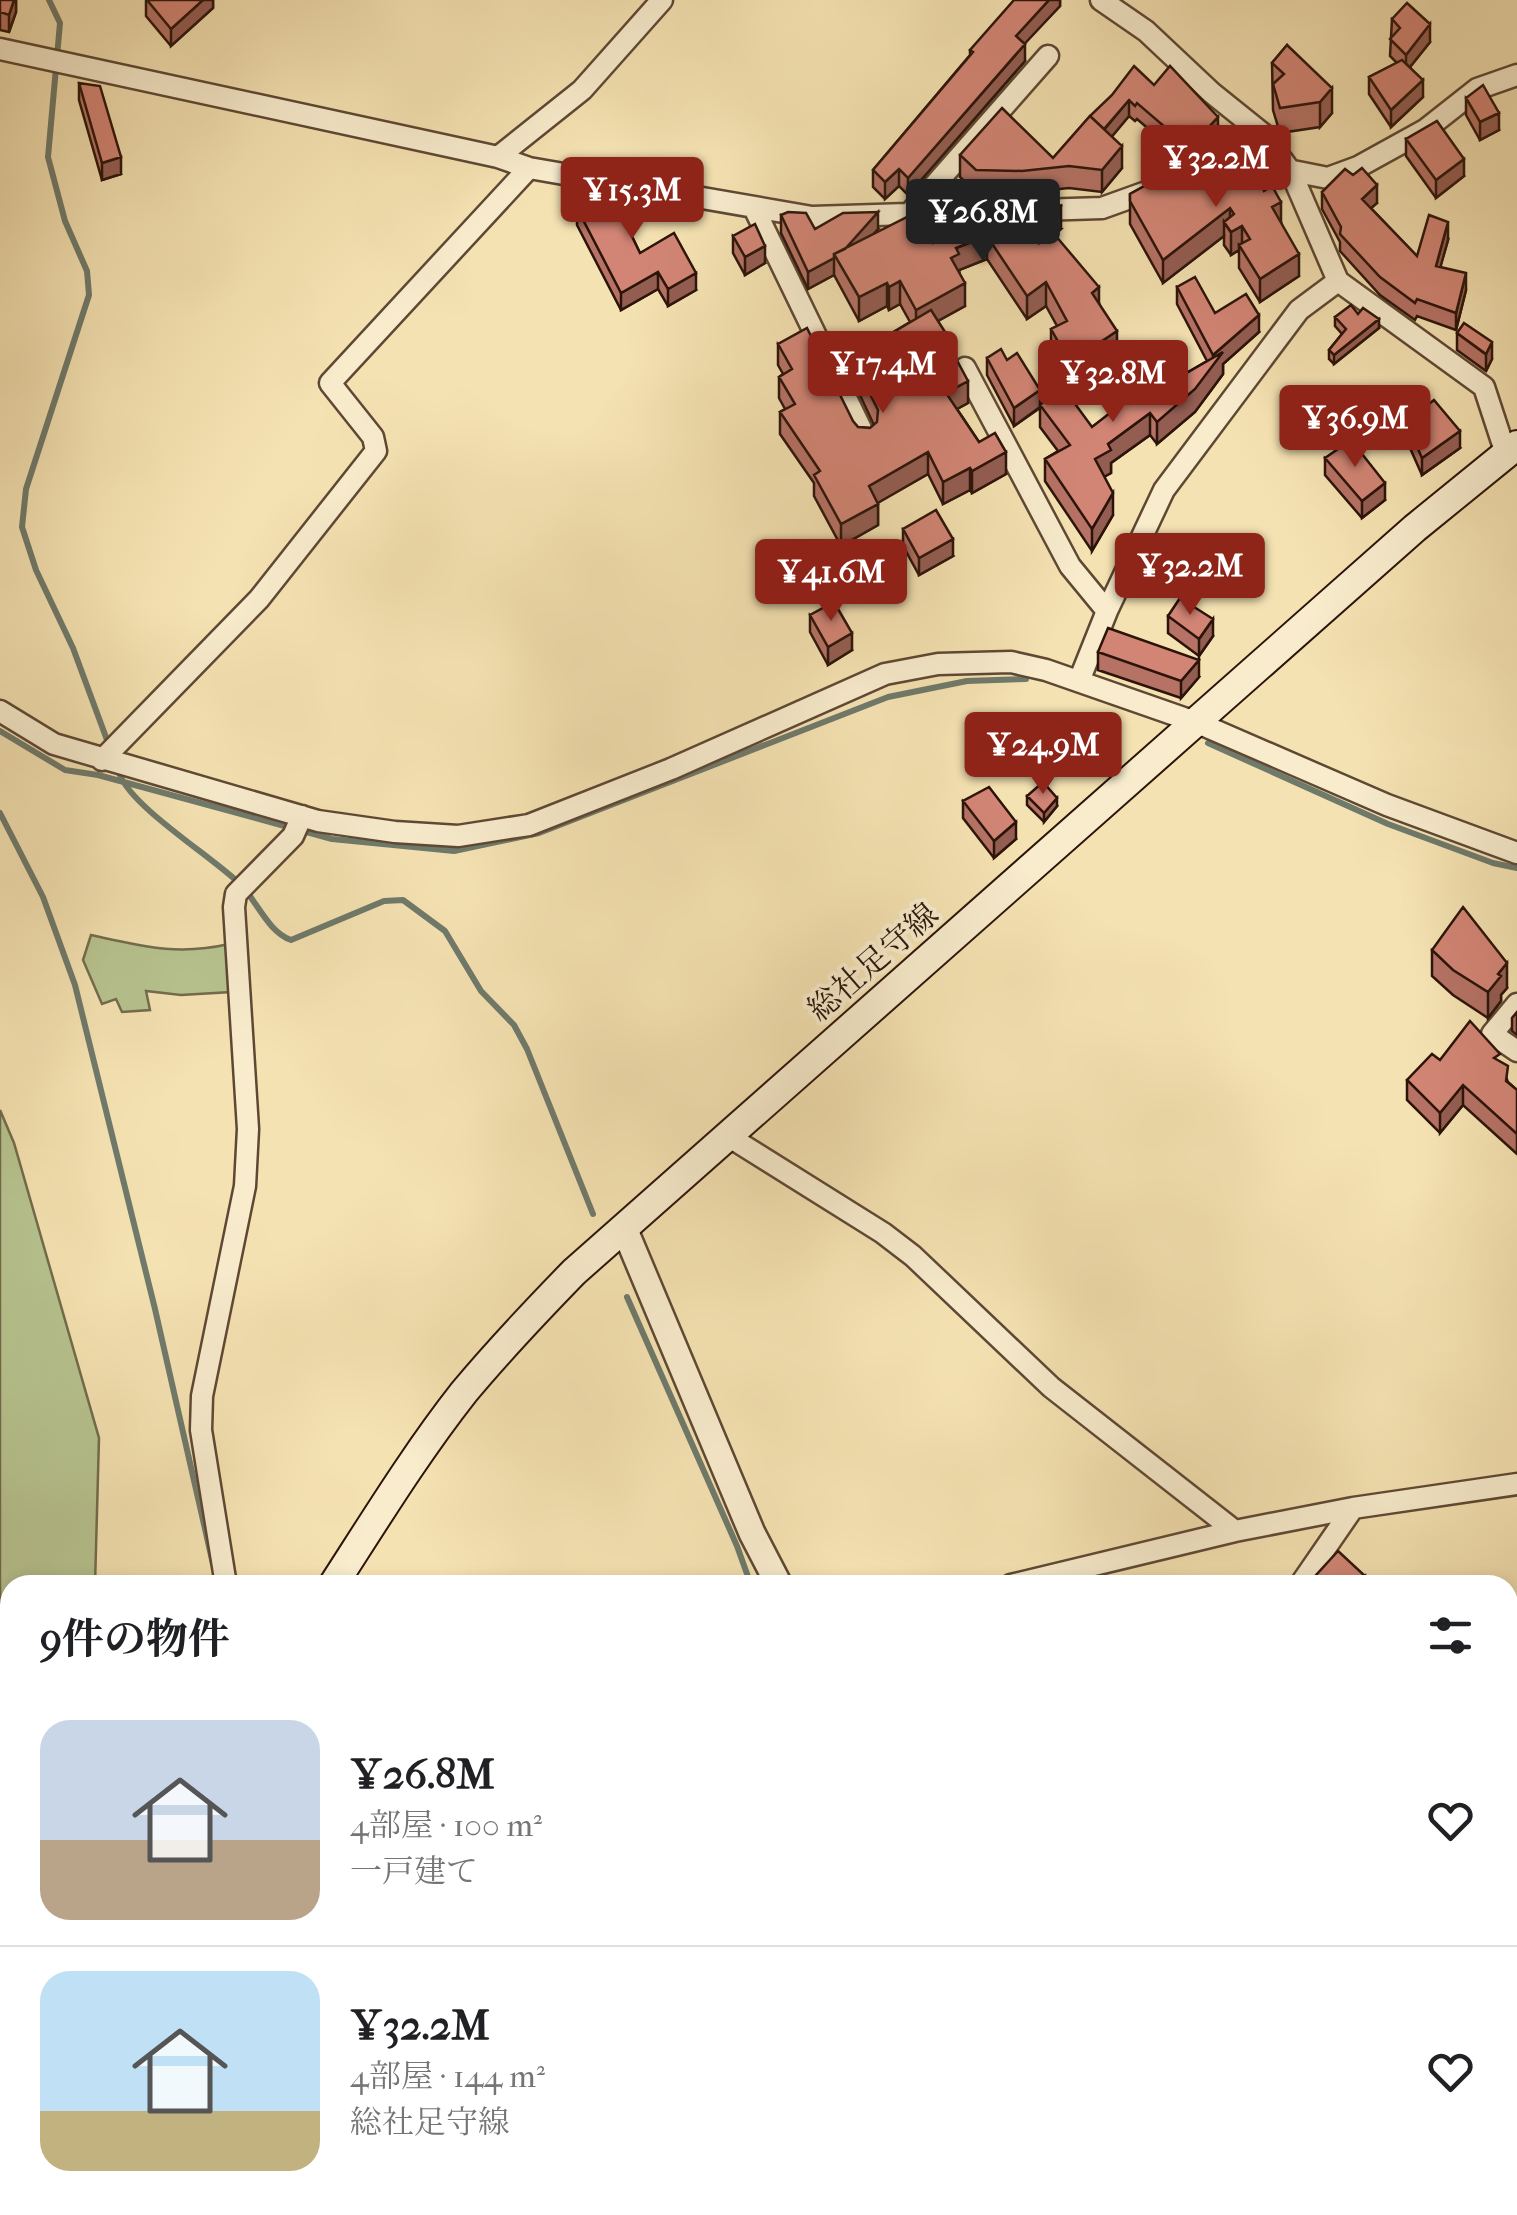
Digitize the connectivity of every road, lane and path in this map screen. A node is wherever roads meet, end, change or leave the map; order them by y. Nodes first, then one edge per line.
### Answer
1 (662, 0) edge
2 (1101, 0) edge
3 (0, 50) edge
4 (1048, 56) dead end
5 (1517, 75) edge
6 (498, 156) junction
7 (530, 168) junction
8 (1206, 171) edge
9 (1292, 172) junction
10 (1174, 182) edge
11 (754, 208) junction
12 (910, 212) junction
13 (1338, 281) junction
14 (965, 368) edge
15 (865, 437) edge
16 (1511, 450) edge
17 (1107, 611) junction
18 (1079, 681) junction
19 (0, 712) edge
20 (1198, 722) junction
21 (102, 760) junction
22 (298, 825) junction
23 (1517, 853) edge
24 (1517, 1004) edge
25 (1517, 1051) edge
26 (728, 1136) junction
27 (624, 1228) junction
28 (1517, 1484) edge
29 (1353, 1508) junction
30 (1234, 1531) junction
31 (224, 1575) edge
32 (340, 1575) edge
33 (774, 1575) edge
34 (1052, 1575) edge
35 (1307, 1575) edge

1 - 6 street
2 - 9 street
3 - 6 street
4 - 12 street
5 - 9 street
6 - 7 street
7 - 11 street
7 - 21 street
8 - 9 street
9 - 13 street
10 - 12 street
11 - 12 street
11 - 15 street
13 - 16 street
13 - 17 street
14 - 17 street
16 - 20 main road, 総社足守線
17 - 18 street
18 - 20 street
18 - 22 street
19 - 21 street
20 - 23 street
20 - 26 main road, 総社足守線
21 - 22 street
22 - 31 street
24 - 25 street
26 - 27 main road, 総社足守線
26 - 30 street
27 - 32 main road, 総社足守線
27 - 33 street
28 - 29 street
29 - 30 street
29 - 35 street
30 - 34 street

